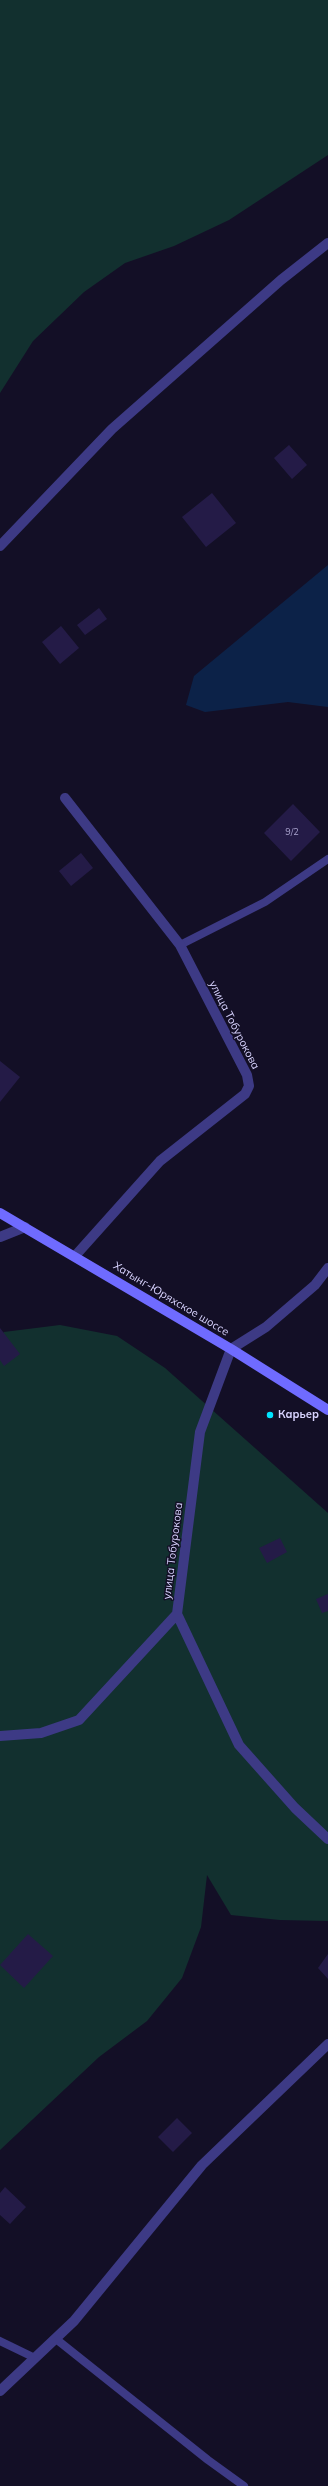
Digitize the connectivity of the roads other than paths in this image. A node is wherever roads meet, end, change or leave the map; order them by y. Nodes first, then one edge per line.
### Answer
1 (328, 243) edge
2 (0, 546) edge
3 (65, 798) dead end
4 (328, 859) edge
5 (180, 945) junction
6 (0, 1213) edge
7 (24, 1227) junction
8 (0, 1237) edge
9 (75, 1256) junction
10 (328, 1268) edge
11 (231, 1349) junction
12 (328, 1410) edge
13 (176, 1614) junction
14 (0, 1736) edge
15 (328, 1839) edge
16 (328, 2044) edge
17 (56, 2339) junction
18 (0, 2341) edge
19 (35, 2358) junction
20 (0, 2391) edge
21 (244, 2486) edge

1 - 2 street
3 - 5 street, улица Тобурокова
4 - 5 lane
5 - 9 street, улица Тобурокова
6 - 7 street, Хатынг-Юряхское шоссе
7 - 8 street
7 - 9 street, Хатынг-Юряхское шоссе
9 - 11 street, Хатынг-Юряхское шоссе
10 - 11 street
11 - 12 street, Хатынг-Юряхское шоссе
11 - 13 street, улица Тобурокова
13 - 14 street
13 - 15 street, улица Тобурокова
16 - 17 street
17 - 19 street
17 - 21 lane
18 - 19 lane
19 - 20 street

